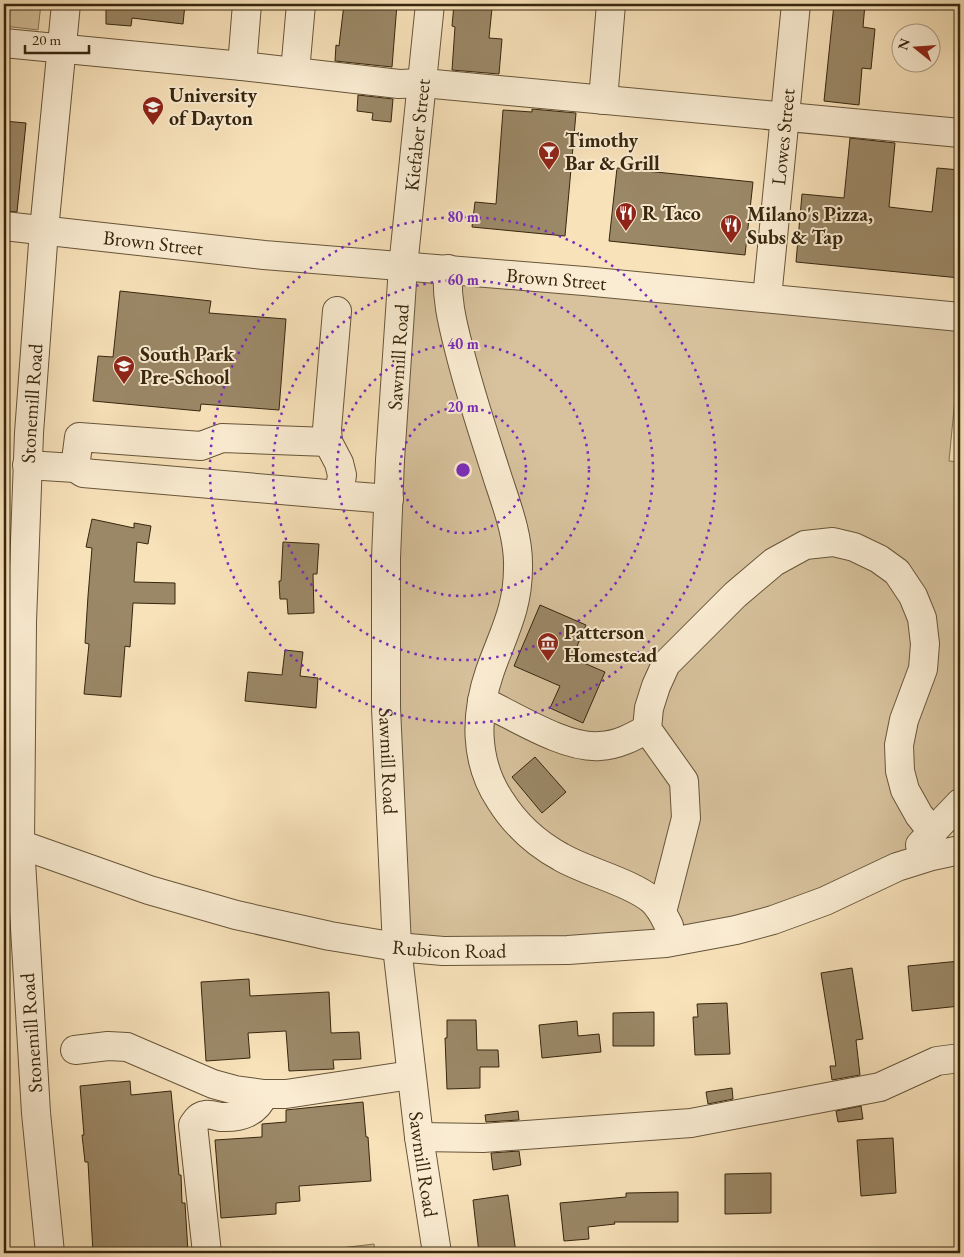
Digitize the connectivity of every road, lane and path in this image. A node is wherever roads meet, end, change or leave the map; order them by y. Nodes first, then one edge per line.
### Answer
1 (66, 4) edge
2 (247, 4) edge
3 (301, 4) edge
4 (430, 4) edge
5 (611, 4) edge
6 (796, 4) edge
7 (4, 43) edge
8 (61, 49) junction
9 (242, 66) junction
10 (295, 72) junction
11 (423, 83) junction
12 (603, 100) junction
13 (785, 117) junction
14 (960, 134) edge
15 (4, 226) edge
16 (44, 230) junction
17 (403, 267) junction
18 (448, 269) junction
19 (767, 298) junction
20 (337, 311) dead end
21 (960, 317) edge
22 (328, 442) junction
23 (27, 465) junction
24 (75, 468) junction
25 (340, 495) junction
26 (389, 499) junction
27 (482, 701) junction
28 (647, 729) junction
29 (960, 803) edge
30 (933, 833) junction
31 (12, 842) edge
32 (960, 850) edge
33 (897, 867) junction
34 (662, 912) junction
35 (671, 942) junction
36 (397, 947) junction
37 (75, 1050) dead end
38 (960, 1058) edge
39 (411, 1074) junction
40 (264, 1094) junction
41 (419, 1137) junction
42 (50, 1253) edge
43 (207, 1253) edge
44 (437, 1253) edge

1 - 8 street, Stonemill Road
2 - 9 street
3 - 10 street
4 - 11 street, Kiefaber Street
5 - 12 street
6 - 13 street, Lowes Street
7 - 8 street
8 - 9 street
8 - 16 street, Stonemill Road
9 - 10 street
10 - 11 street
11 - 12 street
11 - 17 street, Kiefaber Street
12 - 13 street
13 - 14 street
13 - 19 street, Lowes Street
15 - 16 street, Brown Street
16 - 17 street, Brown Street
16 - 23 street, Stonemill Road
17 - 18 street, Brown Street
17 - 26 street, Sawmill Road
18 - 19 street, Brown Street
18 - 27 street
19 - 21 street, Brown Street
20 - 22 street
22 - 24 street
22 - 25 street
23 - 24 street
23 - 31 street, Stonemill Road
24 - 25 street
25 - 26 street
26 - 36 street, Sawmill Road
27 - 28 street
27 - 34 street
28 - 30 street
28 - 34 street
29 - 30 street, Rubicon Road
30 - 33 street, Rubicon Road
31 - 36 street, Rubicon Road
31 - 42 street, Stonemill Road
32 - 33 street, Rubicon Road
33 - 35 street, Rubicon Road
34 - 35 street
35 - 36 street, Rubicon Road
36 - 39 street, Sawmill Road
37 - 40 street
38 - 41 street
39 - 40 street
39 - 41 street, Sawmill Road
40 - 43 street
41 - 44 street, Sawmill Road

